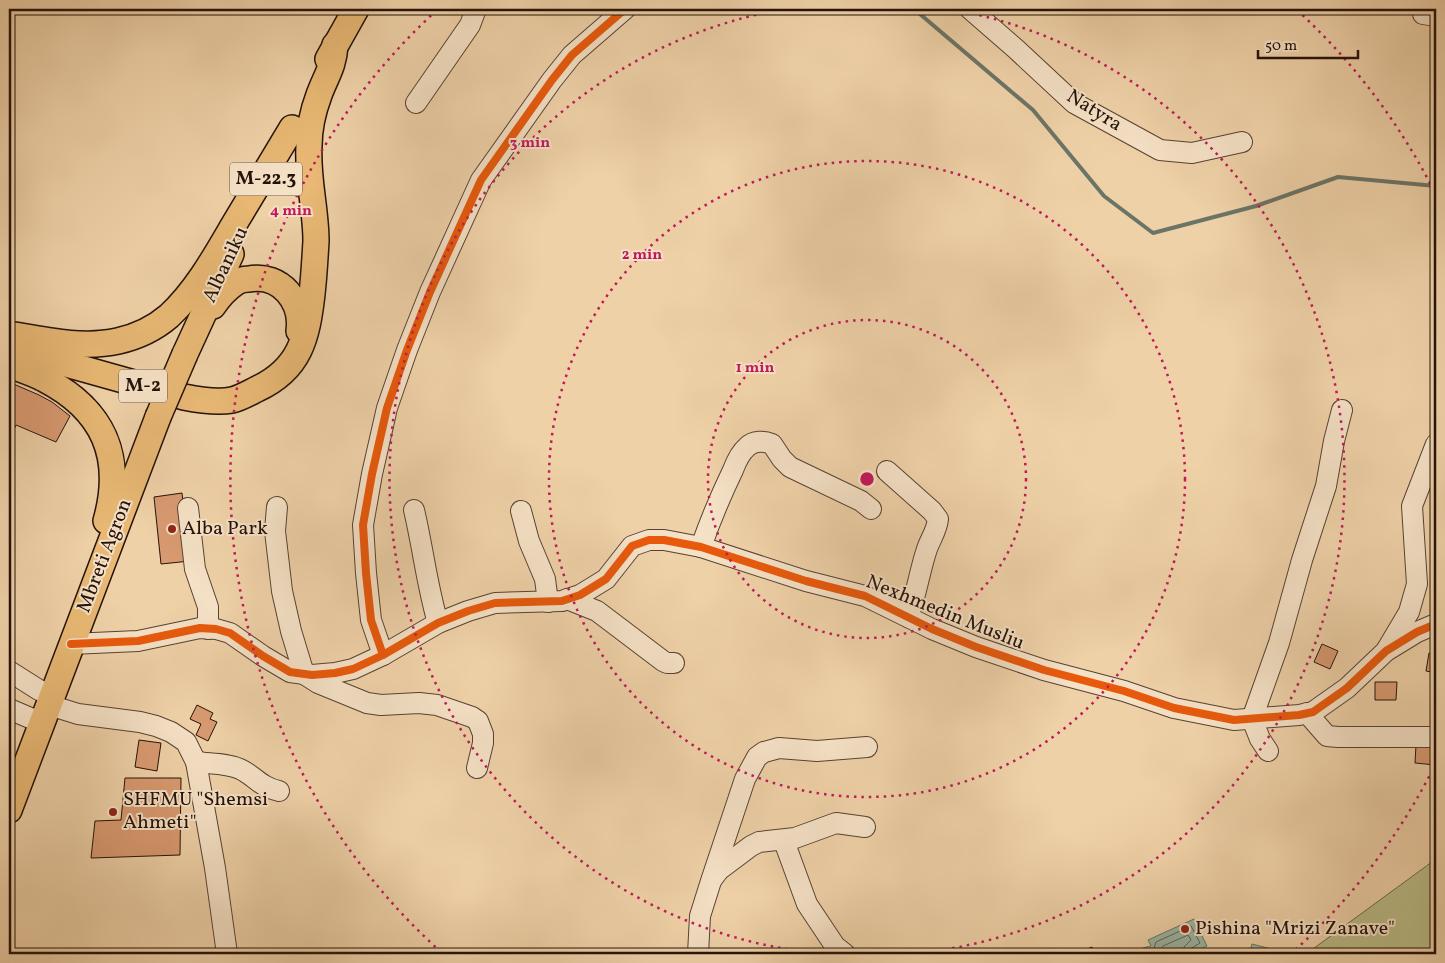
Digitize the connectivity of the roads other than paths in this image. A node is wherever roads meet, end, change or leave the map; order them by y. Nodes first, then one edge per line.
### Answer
1 (356, 9) edge
2 (476, 9) edge
3 (625, 9) edge
4 (970, 9) edge
5 (335, 45) junction
6 (416, 103) dead end
7 (292, 128) junction
8 (1242, 142) dead end
9 (9, 334) edge
10 (9, 348) edge
11 (185, 354) junction
12 (9, 365) edge
13 (276, 378) junction
14 (1342, 410) dead end
15 (158, 418) joint
16 (1436, 444) edge
17 (887, 471) dead end
18 (278, 507) dead end
19 (188, 508) dead end
20 (871, 509) dead end
21 (414, 510) dead end
22 (521, 510) dead end
23 (701, 547) junction
24 (94, 584) junction
25 (558, 600) junction
26 (908, 618) junction
27 (438, 624) junction
28 (1436, 624) edge
29 (208, 629) junction
30 (71, 644) junction
31 (1386, 651) junction
32 (383, 655) junction
33 (674, 663) dead end
34 (9, 671) edge
35 (304, 674) junction
36 (48, 707) junction
37 (9, 709) edge
38 (1307, 713) junction
39 (1252, 719) junction
40 (1436, 737) edge
41 (867, 747) dead end
42 (1268, 750) dead end
43 (196, 762) junction
44 (476, 768) dead end
45 (279, 791) dead end
46 (9, 810) edge
47 (864, 827) dead end
48 (784, 841) junction
49 (711, 881) junction
50 (227, 954) edge
51 (698, 954) edge
52 (845, 954) edge

1 - 5 main road, Albaniku / M-22.3
2 - 6 street
3 - 32 street
4 - 8 street, Natyra
5 - 7 main road, Albaniku / M-22.3
5 - 13 main road
7 - 9 main road
7 - 11 main road, Albaniku / M-22.3
10 - 13 main road, M-2
11 - 13 main road, M-2
11 - 15 main road, Albaniku / M-2, bridge
12 - 24 main road, M-2
14 - 39 street
15 - 24 main road, Mbreti Agron / M-2
16 - 31 street
17 - 26 street, Nexhmedin Musliu
18 - 35 street
19 - 29 street
20 - 23 street
21 - 27 street
22 - 25 street
23 - 25 street, Nexhmedin Musliu
23 - 26 street, Nexhmedin Musliu
24 - 30 main road, Mbreti Agron / M-2
25 - 27 street, Nexhmedin Musliu
25 - 33 street, Nexhmedin Musliu
26 - 39 street, Nexhmedin Musliu
27 - 32 street, Nexhmedin Musliu
28 - 31 street
29 - 30 street, Nexhmedin Musliu
29 - 35 street, Nexhmedin Musliu
30 - 36 main road, Mbreti Agron / M-2
31 - 38 street, Nexhmedin Musliu
32 - 35 street, Nexhmedin Musliu
34 - 36 street
35 - 44 street, Nexhmedin Musliu
36 - 37 street
36 - 43 street
36 - 46 main road, Mbreti Agron / M-2
38 - 39 street, Nexhmedin Musliu
38 - 40 street
39 - 42 street
41 - 49 street
43 - 45 street
43 - 50 street
47 - 48 street
48 - 49 street
48 - 52 street
49 - 51 street

